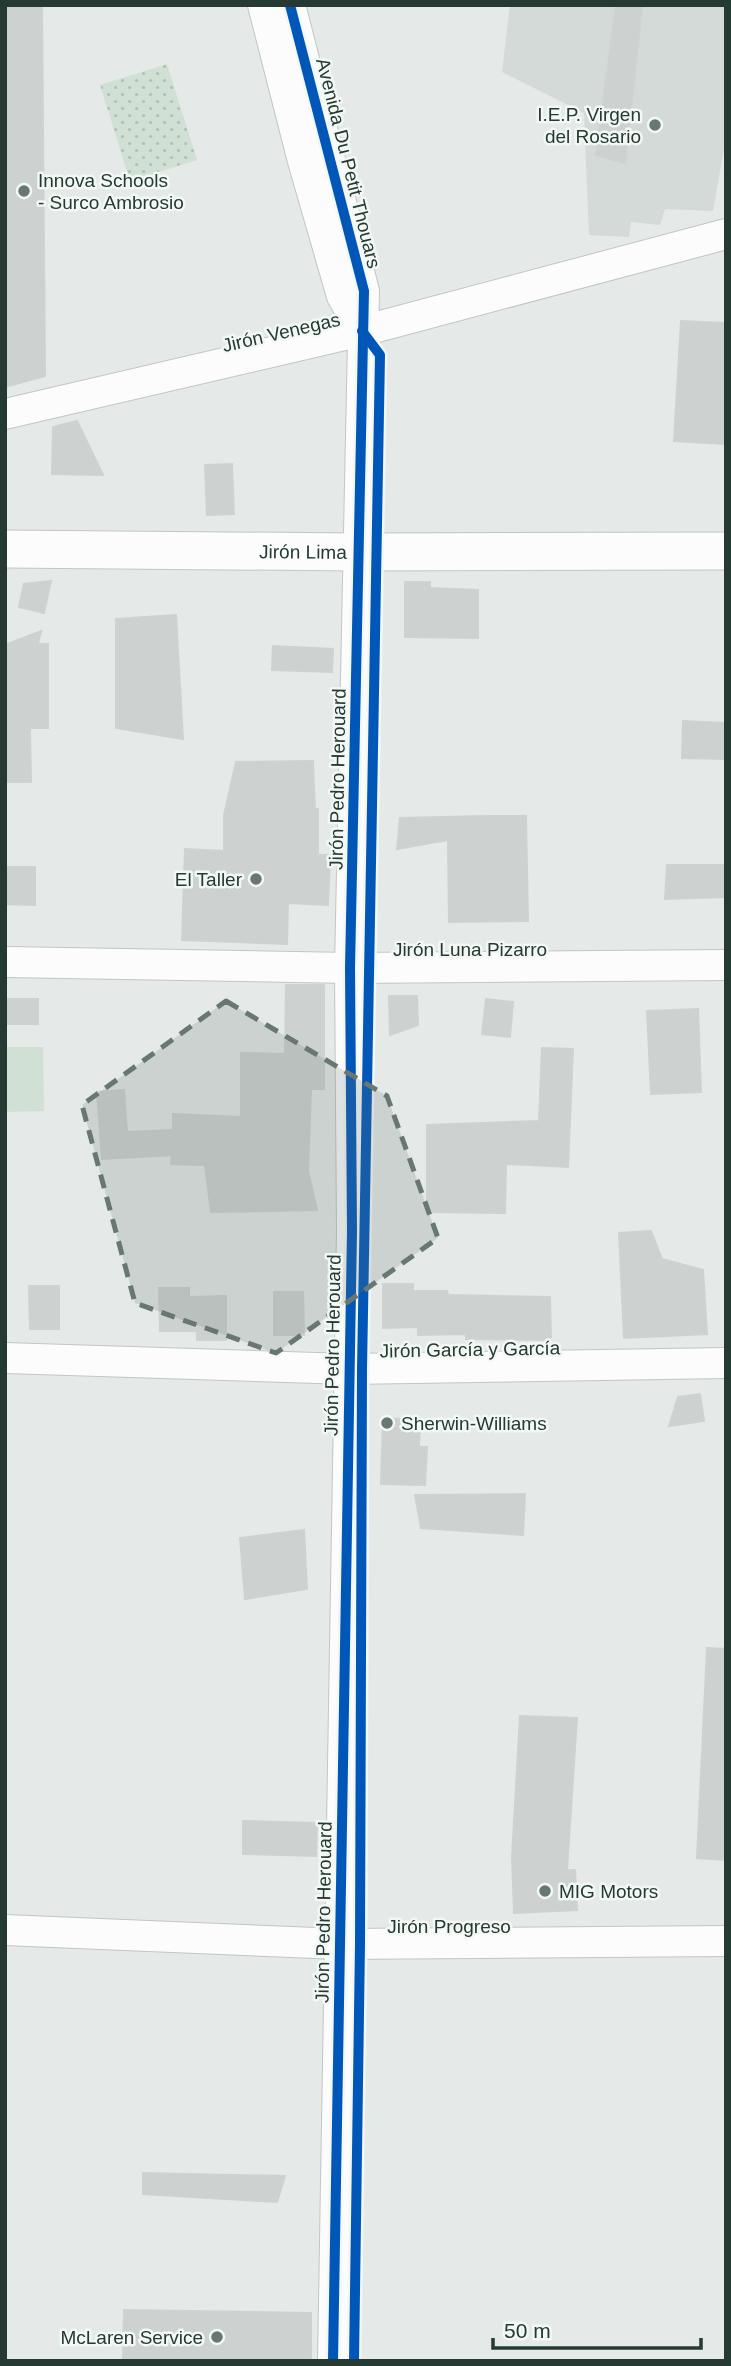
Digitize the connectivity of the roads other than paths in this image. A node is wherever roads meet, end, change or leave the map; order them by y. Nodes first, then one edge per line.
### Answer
1 (263, 5) edge
2 (290, 5) edge
3 (726, 234) edge
4 (362, 331) junction
5 (5, 414) edge
6 (5, 549) edge
7 (726, 551) edge
8 (359, 552) junction
9 (5, 962) edge
10 (726, 965) edge
11 (350, 968) junction
12 (5, 1358) edge
13 (726, 1363) edge
14 (348, 1369) junction
15 (5, 1930) edge
16 (726, 1941) edge
17 (340, 1944) junction
18 (333, 2361) edge

1 - 4 street, Avenida Du Petit Thouars
2 - 4 street, Avenida Du Petit Thouars
3 - 4 street, Jirón Venegas
4 - 5 street, Jirón Venegas
4 - 8 street, Jirón Pedro Herouard
6 - 8 street, Jirón Lima
7 - 8 street, Jirón Lima
8 - 11 street, Jirón Pedro Herouard
9 - 11 street, Jirón Luna Pizarro
10 - 11 street, Jirón Luna Pizarro
11 - 14 street, Jirón Pedro Herouard
12 - 14 street, Jirón García y García
13 - 14 street, Jirón García y García
14 - 17 street, Jirón Pedro Herouard
15 - 17 street, Jirón Progreso
16 - 17 street, Jirón Progreso
17 - 18 street, Jirón Pedro Herouard

